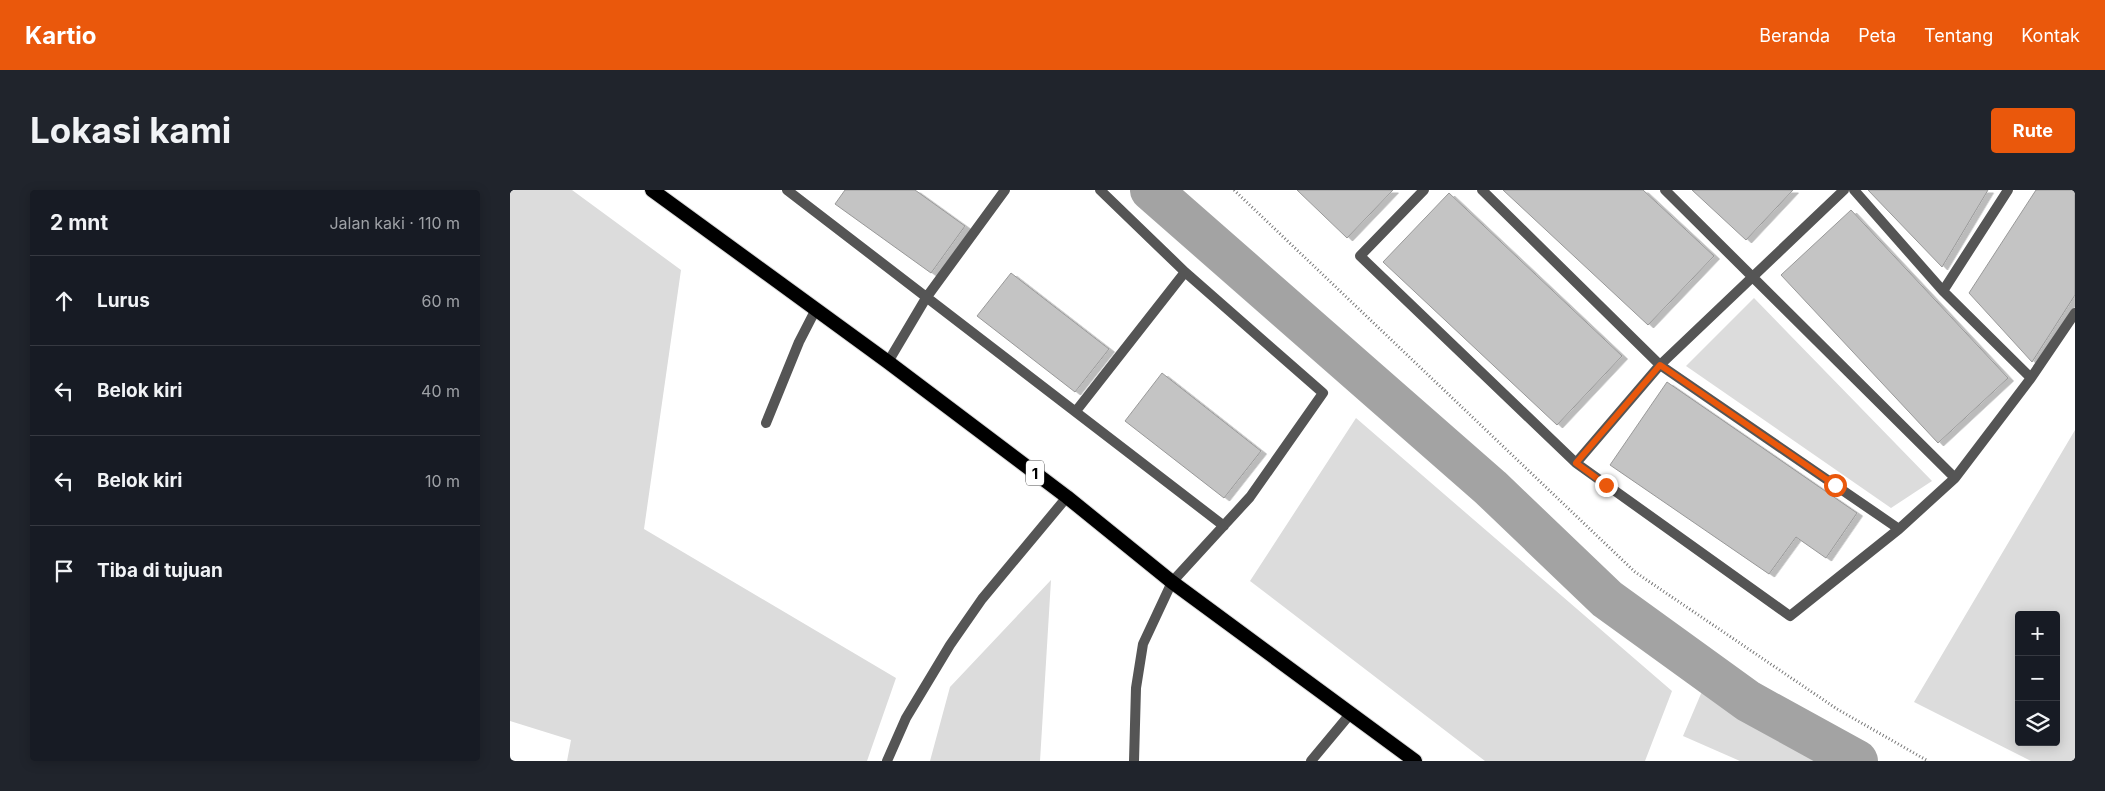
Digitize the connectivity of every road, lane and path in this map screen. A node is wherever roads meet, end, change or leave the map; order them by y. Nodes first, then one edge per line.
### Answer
1 (652, 190) edge
2 (1005, 190) edge
3 (1100, 190) edge
4 (1234, 190) edge
5 (1424, 190) edge
6 (1482, 190) edge
7 (1665, 190) edge
8 (1844, 190) edge
9 (1854, 190) edge
10 (2008, 190) edge
11 (793, 192) edge
12 (1185, 272) junction
13 (1753, 276) junction
14 (1943, 291) junction
15 (926, 298) junction
16 (816, 309) junction
17 (2075, 313) edge
18 (888, 362) junction
19 (1660, 365) junction
20 (2031, 378) junction
21 (1076, 411) junction
22 (766, 424) dead end
23 (1576, 463) junction
24 (1955, 478) junction
25 (1067, 497) junction
26 (1224, 526) junction
27 (1899, 529) junction
28 (1172, 582) junction
29 (1351, 714) junction
30 (886, 760) edge
31 (1134, 761) edge
32 (1310, 761) edge
33 (1415, 761) edge
34 (1928, 761) edge

1 - 16 highway, 1
2 - 15 street
3 - 12 street
4 - 34 path
5 - 23 street
6 - 19 street
7 - 13 street
8 - 13 street
9 - 14 street
10 - 14 street
11 - 15 street
12 - 21 street
12 - 26 street
13 - 19 street
13 - 24 street
14 - 20 street
15 - 18 street
15 - 21 street
16 - 18 highway, 1
16 - 22 street
17 - 20 street
18 - 25 highway, 1
19 - 23 street
19 - 27 street
20 - 24 street
21 - 26 street
23 - 27 street
24 - 27 street
25 - 28 highway, 1
25 - 30 street
26 - 28 street
28 - 29 highway, 1
28 - 31 street
29 - 32 street
29 - 33 highway, 1

